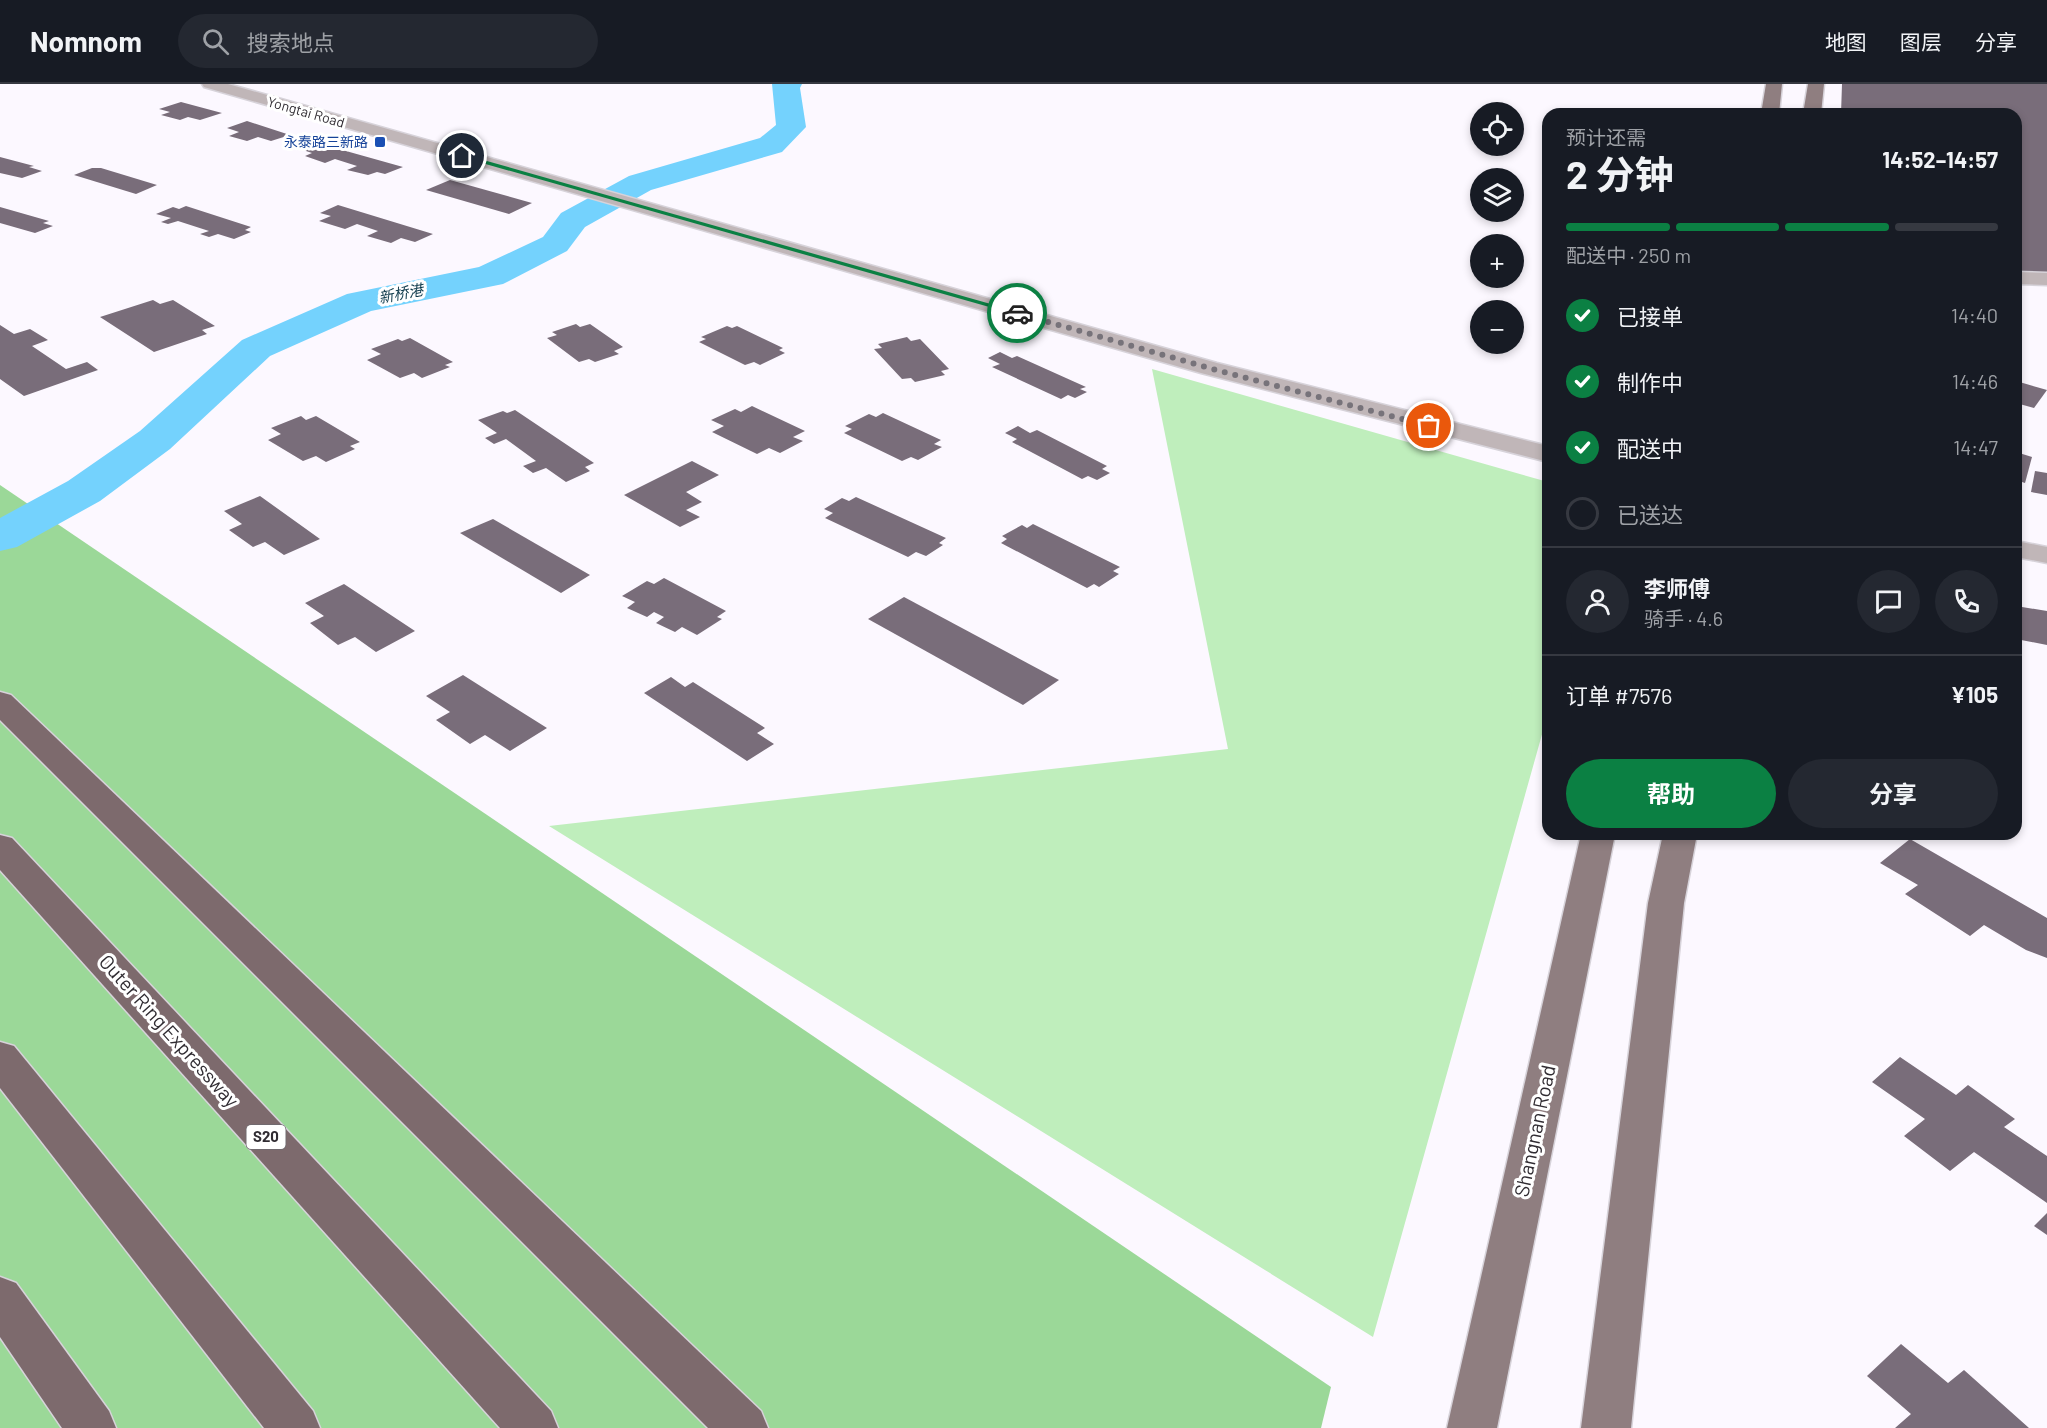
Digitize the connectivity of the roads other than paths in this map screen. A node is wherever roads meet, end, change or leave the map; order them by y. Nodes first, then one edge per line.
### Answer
1 (210, 84) edge
2 (1774, 84) edge
3 (1816, 84) edge
4 (1771, 108) edge
5 (1813, 108) edge
6 (2022, 278) edge
7 (2047, 279) edge
8 (1542, 452) edge
9 (2022, 550) edge
10 (2047, 555) edge
11 (0, 702) edge
12 (1597, 840) edge
13 (1679, 840) edge
14 (0, 846) edge
15 (0, 1058) edge
16 (0, 1298) edge
17 (91, 1428) edge
18 (295, 1428) edge
19 (533, 1428) edge
20 (743, 1428) edge
21 (1472, 1428) edge
22 (1606, 1428) edge

1 - 8 street, Yongtai Road
2 - 4 main road
3 - 5 main road
6 - 7 street
9 - 10 street
11 - 20 highway
12 - 21 main road, Shangnan Road
13 - 22 main road
14 - 19 highway, Outer Ring Expressway / S20
15 - 18 highway
16 - 17 highway

